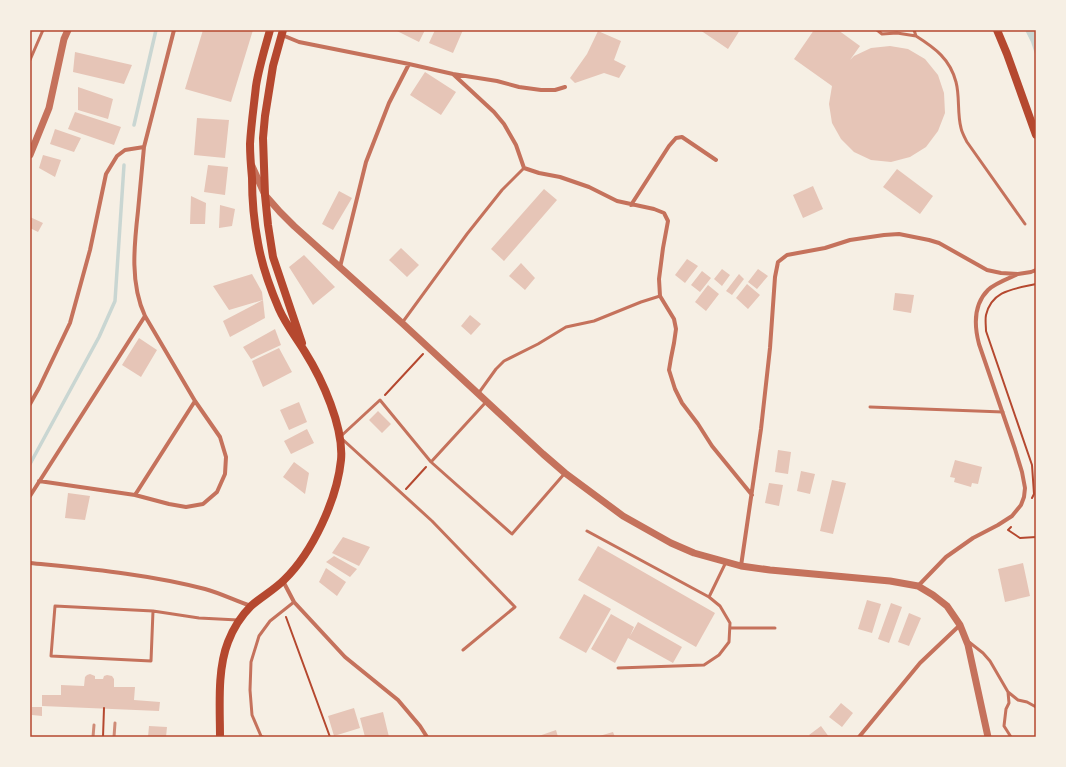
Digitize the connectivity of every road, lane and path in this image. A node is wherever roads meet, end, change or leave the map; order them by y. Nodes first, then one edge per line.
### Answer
1 (43, 30) edge
2 (68, 30) edge
3 (174, 30) edge
4 (270, 30) edge
5 (877, 30) edge
6 (914, 30) edge
7 (997, 30) edge
8 (280, 32) edge
9 (916, 36) junction
10 (30, 60) edge
11 (409, 64) junction
12 (452, 74) junction
13 (565, 87) dead end
14 (1036, 135) edge
15 (144, 147) junction
16 (30, 155) edge
17 (716, 160) dead end
18 (251, 164) junction
19 (524, 168) junction
20 (265, 195) junction
21 (631, 205) junction
22 (1025, 224) dead end
23 (340, 268) junction
24 (1036, 270) edge
25 (1018, 274) junction
26 (1036, 284) edge
27 (660, 296) junction
28 (145, 316) junction
29 (402, 323) junction
30 (429, 348) junction
31 (305, 351) junction
32 (478, 394) junction
33 (195, 400) junction
34 (380, 400) junction
35 (486, 402) junction
36 (30, 404) edge
37 (870, 407) dead end
38 (1002, 412) junction
39 (340, 437) junction
40 (431, 462) junction
41 (565, 473) junction
42 (39, 481) junction
43 (402, 493) junction
44 (135, 495) junction
45 (752, 495) junction
46 (30, 496) edge
47 (1031, 500) dead end
48 (1012, 526) dead end
49 (587, 532) dead end
50 (1036, 537) edge
51 (726, 562) junction
52 (30, 563) edge
53 (741, 566) junction
54 (283, 581) junction
55 (918, 586) junction
56 (709, 597) junction
57 (294, 602) junction
58 (251, 607) junction
59 (284, 610) junction
60 (153, 611) junction
61 (240, 620) junction
62 (960, 625) junction
63 (730, 628) junction
64 (775, 628) dead end
65 (966, 640) junction
66 (463, 650) dead end
67 (618, 668) dead end
68 (1008, 692) junction
69 (1036, 707) edge
70 (104, 708) dead end
71 (103, 737) edge
72 (220, 737) edge
73 (263, 737) edge
74 (330, 737) edge
75 (427, 737) edge
76 (859, 737) edge
77 (988, 737) edge
78 (1011, 737) edge

1 - 10 lane
2 - 16 street
3 - 15 street
4 - 18 main road
5 - 9 lane
6 - 9 lane
7 - 14 main road
8 - 11 street
8 - 20 main road
9 - 22 lane
11 - 12 street
11 - 23 street
12 - 13 street
12 - 19 street
15 - 28 street
15 - 36 street
17 - 21 street
18 - 20 street
18 - 31 main road
19 - 21 street
19 - 29 lane
20 - 23 street
20 - 31 main road
21 - 27 street
23 - 29 street
24 - 25 street
25 - 38 street
25 - 45 street
26 - 47 path
27 - 32 lane
27 - 45 street
28 - 33 street
28 - 42 street
29 - 30 street
30 - 32 street
30 - 34 path
31 - 39 main road
32 - 35 street
33 - 44 street
33 - 44 street
34 - 39 lane
34 - 40 lane
35 - 40 lane
35 - 41 street
37 - 38 lane
38 - 55 street
39 - 43 lane
39 - 54 main road
40 - 41 lane
40 - 43 path
41 - 51 street
42 - 44 street
42 - 46 street
43 - 66 lane
45 - 53 street
48 - 50 path
49 - 56 lane
51 - 53 street
51 - 56 lane
52 - 58 street
53 - 55 street
54 - 57 street
54 - 58 main road
55 - 62 street
56 - 63 lane
57 - 59 lane
57 - 75 street
58 - 61 main road
59 - 73 lane
59 - 74 path
60 - 60 lane
60 - 61 lane
61 - 72 main road
62 - 65 street
62 - 76 street
63 - 64 lane
63 - 67 lane
65 - 68 lane
65 - 77 street
68 - 69 lane
68 - 78 lane
70 - 71 path

